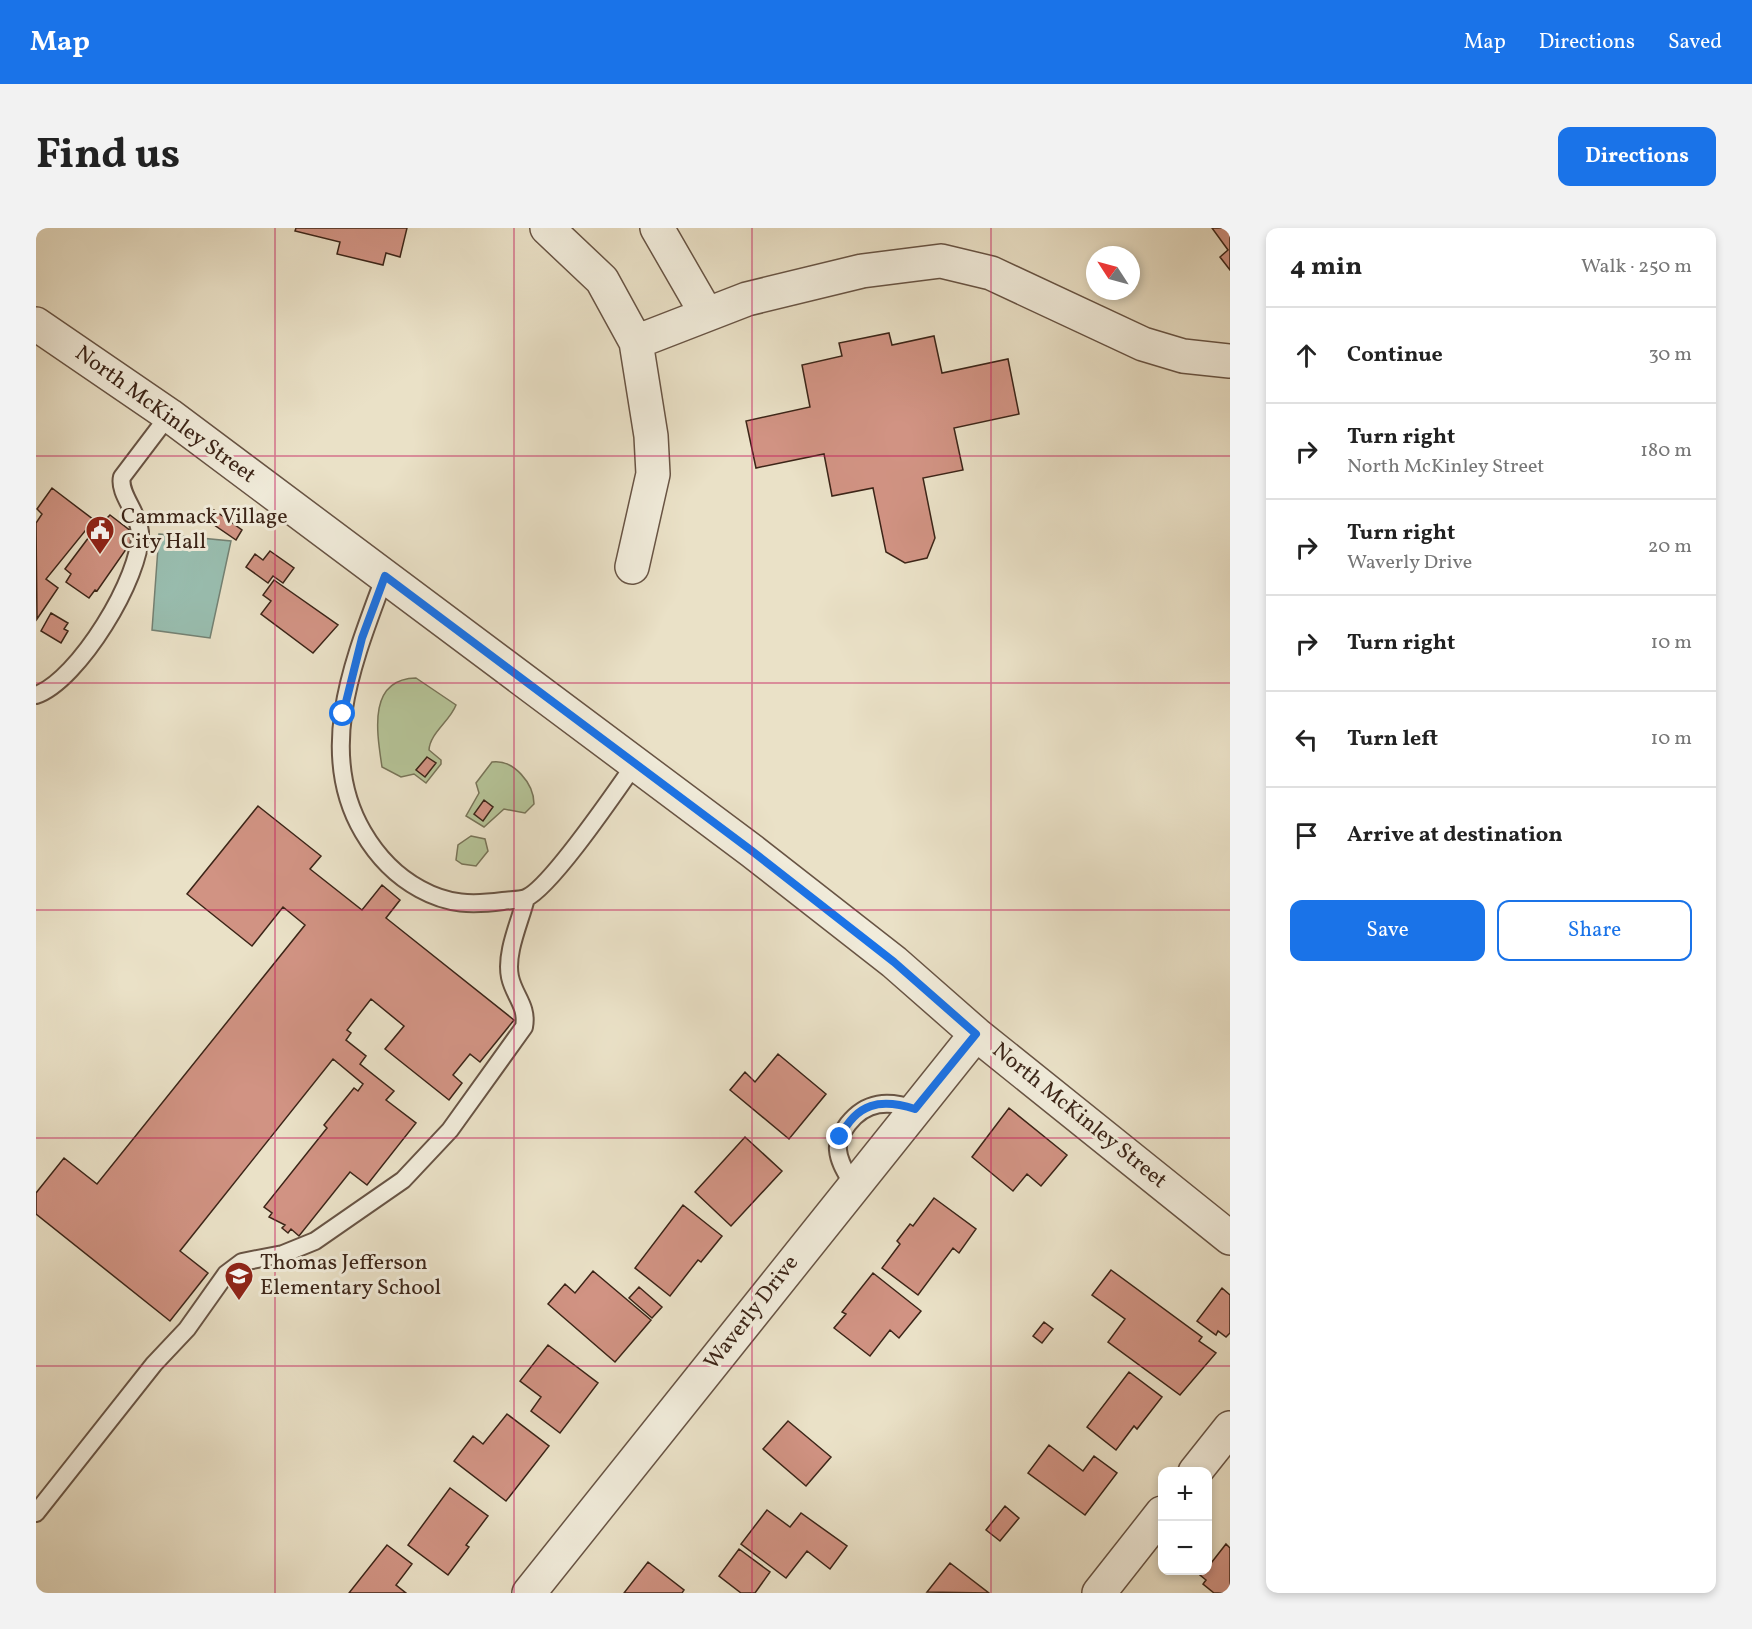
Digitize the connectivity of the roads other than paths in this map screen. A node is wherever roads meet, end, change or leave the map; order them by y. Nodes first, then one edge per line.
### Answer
1 (548, 228) edge
2 (657, 228) edge
3 (706, 313) junction
4 (36, 324) edge
5 (636, 342) junction
6 (1230, 361) edge
7 (169, 415) junction
8 (632, 567) dead end
9 (385, 576) junction
10 (36, 695) edge
11 (634, 765) junction
12 (526, 898) junction
13 (976, 1034) junction
14 (915, 1109) junction
15 (854, 1185) junction
16 (1230, 1238) edge
17 (1230, 1428) edge
18 (1199, 1467) edge
19 (36, 1513) edge
20 (1158, 1518) edge
21 (529, 1593) edge
22 (1099, 1593) edge

1 - 5 street
2 - 3 street
3 - 5 street
3 - 6 street
4 - 7 street, North McKinley Street
5 - 8 street
7 - 9 street, North McKinley Street
7 - 10 lane
9 - 11 street, North McKinley Street
9 - 12 lane
11 - 12 lane
11 - 13 street, North McKinley Street
12 - 19 lane
13 - 14 street, Waverly Drive
13 - 16 street, North McKinley Street
14 - 15 street, Waverly Drive
14 - 15 lane
15 - 21 street, Waverly Drive
17 - 18 street
20 - 22 street

